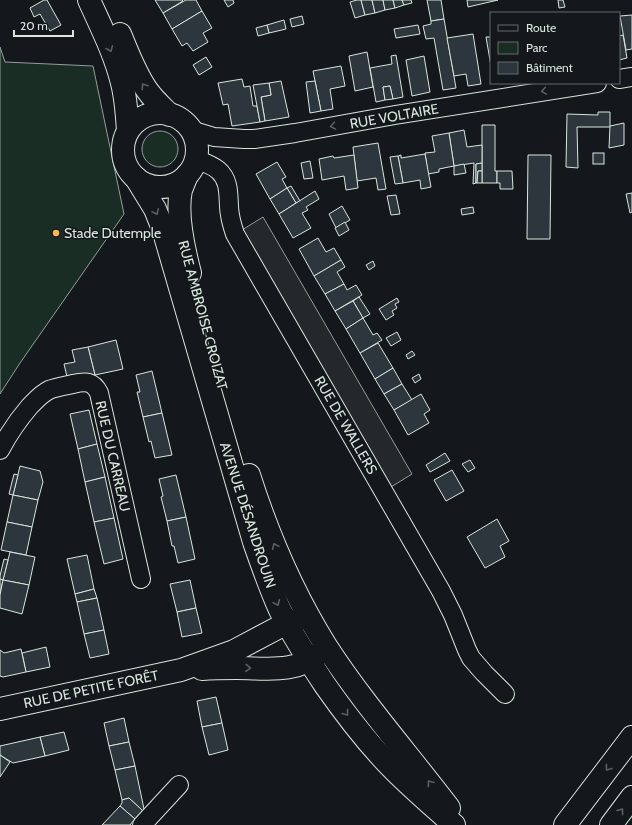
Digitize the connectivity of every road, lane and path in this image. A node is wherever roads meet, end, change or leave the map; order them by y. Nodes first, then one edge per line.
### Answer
1 (89, 0) edge
2 (104, 0) edge
3 (632, 77) edge
4 (620, 79) edge
5 (591, 84) edge
6 (170, 115) junction
7 (191, 130) junction
8 (128, 131) junction
9 (191, 167) junction
10 (136, 178) junction
11 (235, 430) joint
12 (0, 450) edge
13 (141, 579) dead end
14 (310, 618) junction
15 (287, 623) junction
16 (327, 647) junction
17 (309, 661) junction
18 (181, 670) junction
19 (505, 694) dead end
20 (0, 709) edge
21 (632, 737) edge
22 (179, 785) dead end
23 (632, 797) edge
24 (142, 825) edge
25 (454, 825) edge
26 (462, 825) edge
27 (565, 825) edge
28 (611, 825) edge

1 -> 8 main road
6 -> 2 main road
3 - 4 street
5 -> 7 street, RUE VOLTAIRE
6 - 7 main road
6 - 8 main road
7 - 9 main road
8 - 10 main road
9 - 10 main road
9 - 11 main road, RUE AMBROISE CROIZAT
9 - 19 street, RUE DE WALLERS
10 -> 15 main road, AVENUE DÉSANDROUIN
14 -> 11 main road, AVENUE DÉSANDROUIN
12 - 13 street, RUE DU CARREAU
14 - 15 main road, RUE DE PETITE FORÊT
14 - 16 main road, AVENUE DÉSANDROUIN
15 - 17 main road, AVENUE DÉSANDROUIN
15 - 18 main road, RUE DE PETITE FORÊT
16 - 17 main road, RUE DE PETITE FORÊT
26 -> 16 main road, AVENUE DÉSANDROUIN
18 -> 17 main road, RUE DE PETITE FORÊT
17 -> 25 main road, AVENUE DÉSANDROUIN
18 - 20 main road, RUE DE PETITE FORÊT
21 -> 27 main road
22 - 24 street
28 -> 23 main road

